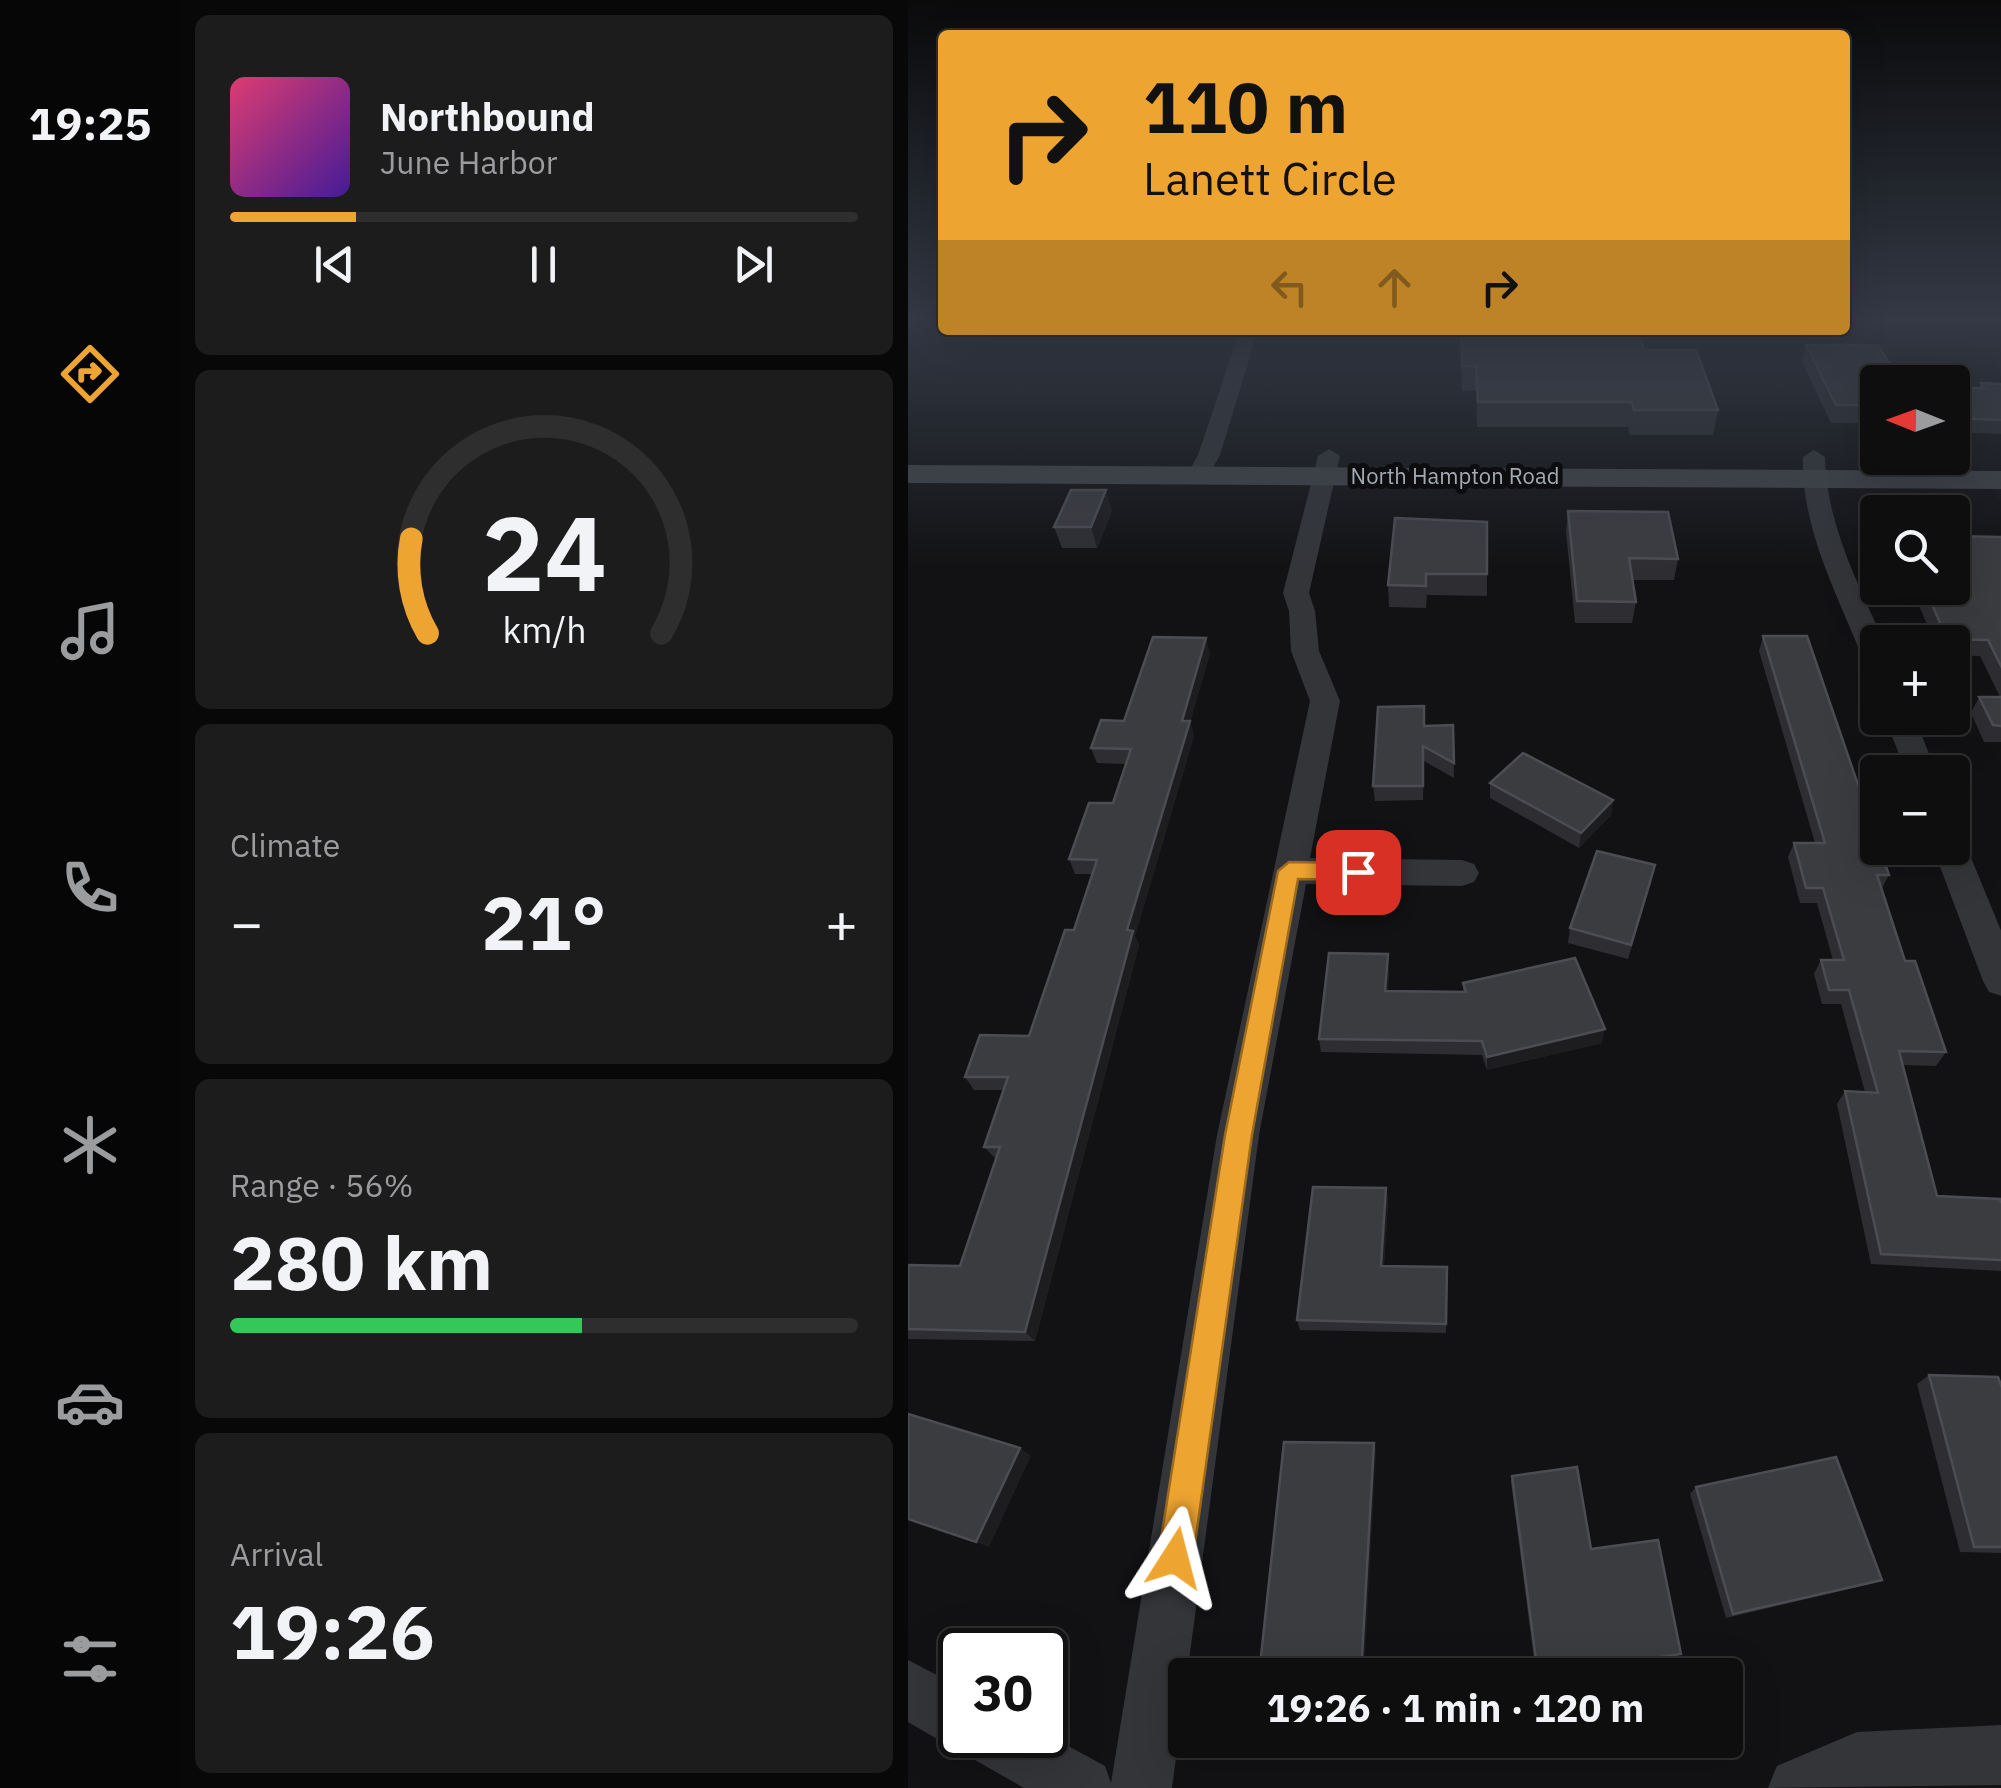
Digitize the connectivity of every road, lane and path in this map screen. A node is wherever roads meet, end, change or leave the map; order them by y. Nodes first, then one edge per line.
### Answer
1 (1225, 401) edge
2 (908, 454) edge
3 (1970, 458) edge
4 (2002, 458) edge
5 (1860, 460) edge
6 (1204, 465) junction
7 (1326, 466) junction
8 (1812, 467) junction
9 (908, 474) edge
10 (2002, 480) edge
11 (1864, 625) edge
12 (1957, 865) edge
13 (1289, 871) junction
14 (1462, 874) dead end
15 (2002, 981) edge
16 (908, 1689) edge
17 (938, 1706) edge
18 (2002, 1755) edge
19 (1030, 1758) edge
20 (1083, 1788) edge
21 (1141, 1788) edge
22 (1799, 1788) edge

1 - 6 street
2 - 6 main road, North Hampton Road
3 - 4 main road
5 - 8 main road, North Hampton Road
6 - 7 main road, North Hampton Road
6 - 9 main road, North Hampton Road
7 - 8 main road, North Hampton Road
7 - 13 street
8 - 10 main road, North Hampton Road
8 - 11 street
12 - 15 street
13 - 14 street
13 - 21 street
16 - 17 street
18 - 22 street
19 - 20 street

